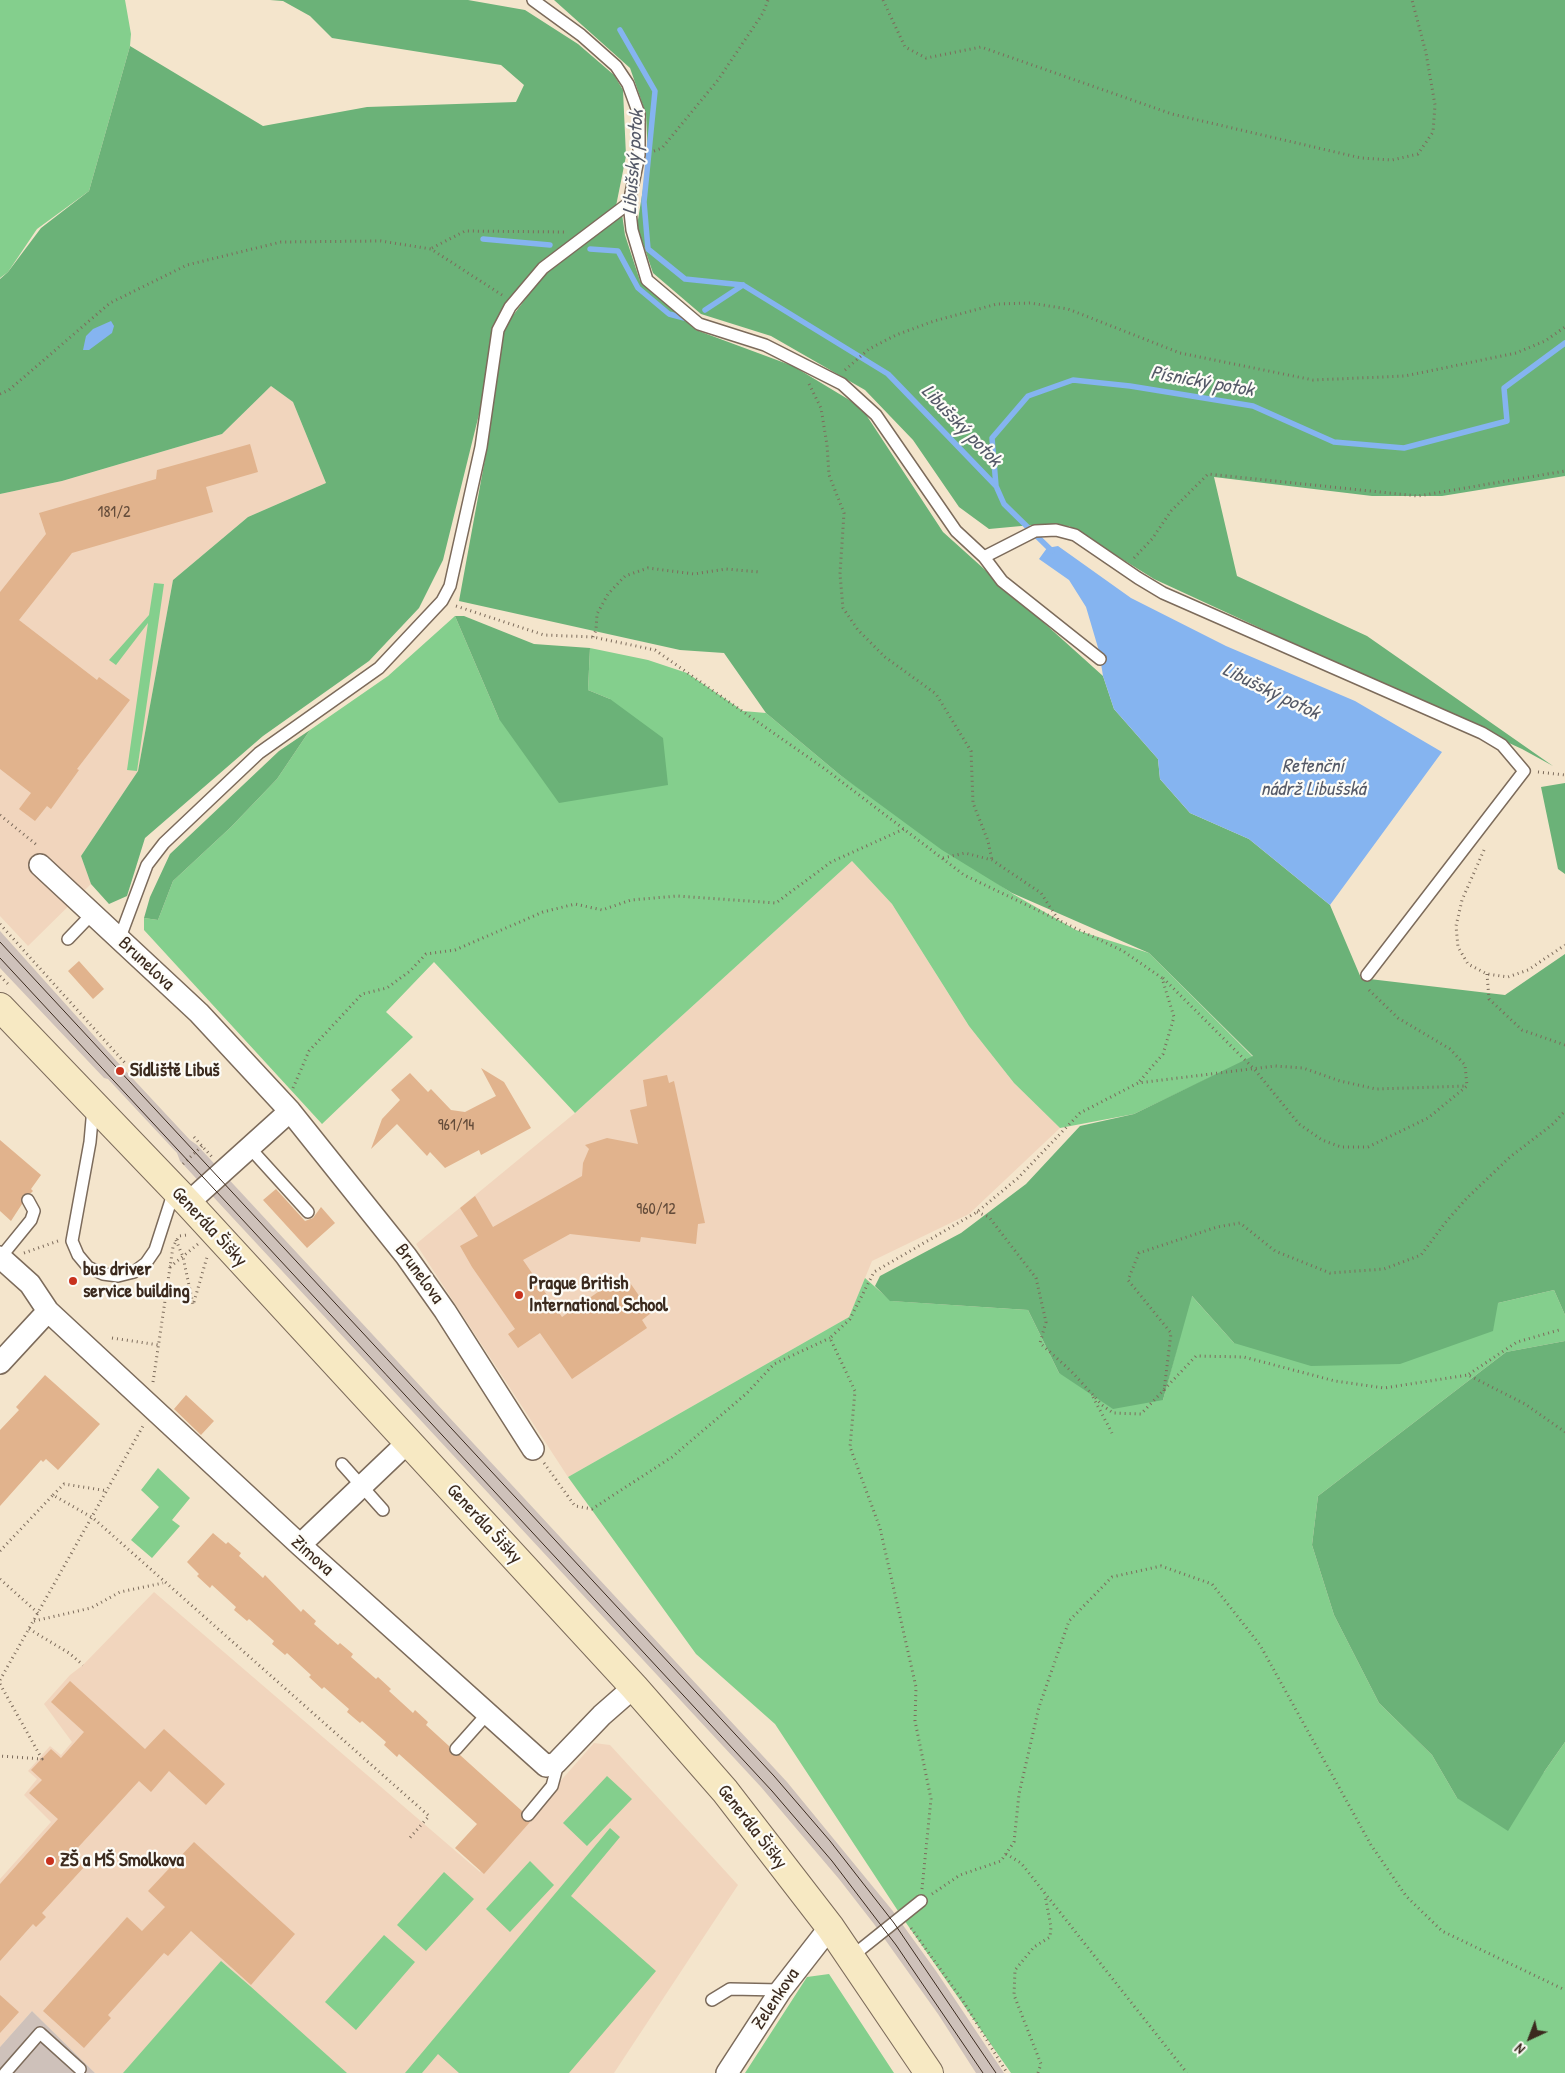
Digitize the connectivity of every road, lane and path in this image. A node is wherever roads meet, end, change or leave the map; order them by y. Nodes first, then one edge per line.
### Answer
1 (533, 0) edge
2 (768, 0) edge
3 (883, 0) edge
4 (1412, 0) edge
5 (662, 148) dead end
6 (629, 203) junction
7 (599, 224) junction
8 (432, 249) junction
9 (510, 307) junction
10 (1565, 327) edge
11 (792, 359) junction
12 (845, 369) dead end
13 (0, 394) edge
14 (1565, 471) edge
15 (984, 557) junction
16 (1124, 569) junction
17 (759, 572) dead end
18 (442, 601) junction
19 (593, 637) junction
20 (1100, 659) dead end
21 (1524, 771) junction
22 (1565, 775) edge
23 (904, 829) junction
24 (1486, 845) dead end
25 (942, 858) junction
26 (992, 860) junction
27 (40, 864) dead end
28 (92, 914) junction
29 (1059, 922) junction
30 (0, 924) edge
31 (68, 938) dead end
32 (119, 940) junction
33 (1565, 945) edge
34 (1486, 974) junction
35 (1367, 975) joint
36 (1162, 978) junction
37 (0, 1008) edge
38 (1565, 1045) edge
39 (125, 1063) dead end
40 (1255, 1070) junction
41 (1138, 1083) junction
42 (1467, 1086) junction
43 (93, 1103) junction
44 (290, 1103) junction
45 (1565, 1111) edge
46 (194, 1137) dead end
47 (202, 1146) junction
48 (249, 1148) junction
49 (177, 1161) dead end
50 (224, 1170) junction
51 (28, 1200) dead end
52 (177, 1202) junction
53 (308, 1212) dead end
54 (977, 1212) junction
55 (188, 1235) junction
56 (176, 1239) junction
57 (61, 1240) dead end
58 (196, 1245) junction
59 (6, 1256) edge
60 (183, 1257) junction
61 (207, 1257) junction
62 (214, 1264) dead end
63 (170, 1267) junction
64 (48, 1311) junction
65 (1559, 1330) dead end
66 (112, 1338) dead end
67 (830, 1338) junction
68 (159, 1345) junction
69 (0, 1363) edge
70 (1468, 1375) junction
71 (151, 1390) dead end
72 (1089, 1390) junction
73 (1164, 1392) junction
74 (146, 1422) dead end
75 (1565, 1432) edge
76 (1112, 1433) dead end
77 (408, 1442) junction
78 (533, 1449) joint
79 (342, 1464) dead end
80 (362, 1486) junction
81 (108, 1491) junction
82 (53, 1495) junction
83 (383, 1510) dead end
84 (93, 1518) junction
85 (300, 1545) junction
86 (0, 1551) edge
87 (0, 1579) edge
88 (164, 1583) junction
89 (38, 1613) junction
90 (33, 1621) junction
91 (28, 1629) junction
92 (83, 1665) dead end
93 (0, 1680) edge
94 (0, 1684) edge
95 (634, 1687) junction
96 (488, 1714) junction
97 (456, 1749) dead end
98 (0, 1756) edge
99 (556, 1763) junction
100 (528, 1815) dead end
101 (408, 1840) dead end
102 (1006, 1854) junction
103 (943, 1886) dead end
104 (1044, 1892) junction
105 (921, 1901) joint
106 (902, 1917) junction
107 (830, 1927) junction
108 (851, 1957) junction
109 (780, 1990) junction
110 (1565, 1990) edge
111 (712, 2000) dead end
112 (80, 2069) dead end
113 (5, 2073) edge
114 (727, 2073) edge
115 (929, 2073) edge
116 (1007, 2073) edge
117 (1038, 2073) edge
118 (1187, 2073) edge

1 - 6 lane
2 - 5 path
3 - 4 path
6 - 7 lane
6 - 11 lane
7 - 8 path
7 - 9 lane
8 - 9 path
8 - 13 path
9 - 18 lane
10 - 12 path
11 - 15 lane
11 - 26 path
14 - 16 path
15 - 16 lane
15 - 20 lane
16 - 21 lane
17 - 19 path
18 - 19 path
18 - 32 lane
19 - 23 path
21 - 22 path
21 - 35 lane
23 - 25 path
23 - 44 path
24 - 34 path
25 - 26 path
25 - 29 path
26 - 29 path
27 - 28 street, Brunelova
28 - 31 lane
28 - 32 street, Brunelova
29 - 36 path
30 - 39 path
32 - 44 street, Brunelova
33 - 34 path
34 - 38 path
35 - 42 path
36 - 40 path
36 - 41 path
37 - 43 main road, Generála Šišky
40 - 41 path
40 - 42 path
40 - 42 path
41 - 54 path
43 - 52 main road, Generála Šišky
43 - 52 lane
44 - 48 street
44 - 78 street, Brunelova
45 - 73 path
46 - 47 path
47 - 49 path
47 - 50 path
48 - 50 street
48 - 53 lane
50 - 52 street
51 - 59 lane
52 - 55 path
52 - 77 main road, Generála Šišky
54 - 67 path
54 - 72 path
55 - 56 path
55 - 58 path
56 - 60 path
56 - 63 path
57 - 59 path
58 - 60 path
58 - 61 path
59 - 64 street, Zimova
60 - 61 path
60 - 63 path
61 - 62 path
63 - 68 path
64 - 69 street
64 - 85 street, Zimova
65 - 70 path
66 - 68 path
67 - 78 path
67 - 105 path
68 - 71 path
70 - 73 path
70 - 75 path
72 - 73 path
72 - 76 path
74 - 81 path
77 - 80 street
77 - 95 main road, Generála Šišky
79 - 80 lane
80 - 83 lane
80 - 85 street
81 - 82 path
81 - 84 path
82 - 84 path
82 - 86 path
84 - 88 path
84 - 89 path
85 - 96 street, Zimova
87 - 89 path
88 - 90 path
88 - 101 path
89 - 90 path
90 - 91 path
91 - 92 path
91 - 93 path
94 - 98 path
95 - 99 street
95 - 107 main road, Generála Šišky
96 - 97 lane
96 - 99 street, Zimova
99 - 100 lane
102 - 103 path
102 - 104 path
102 - 110 path
104 - 117 path
104 - 118 path
105 - 106 lane
106 - 108 lane
106 - 116 path
107 - 108 main road, Generála Šišky
107 - 109 street, Zelenkova
108 - 115 main road, Generála Šišky
109 - 111 lane
109 - 114 street, Zelenkova
112 - 113 lane

